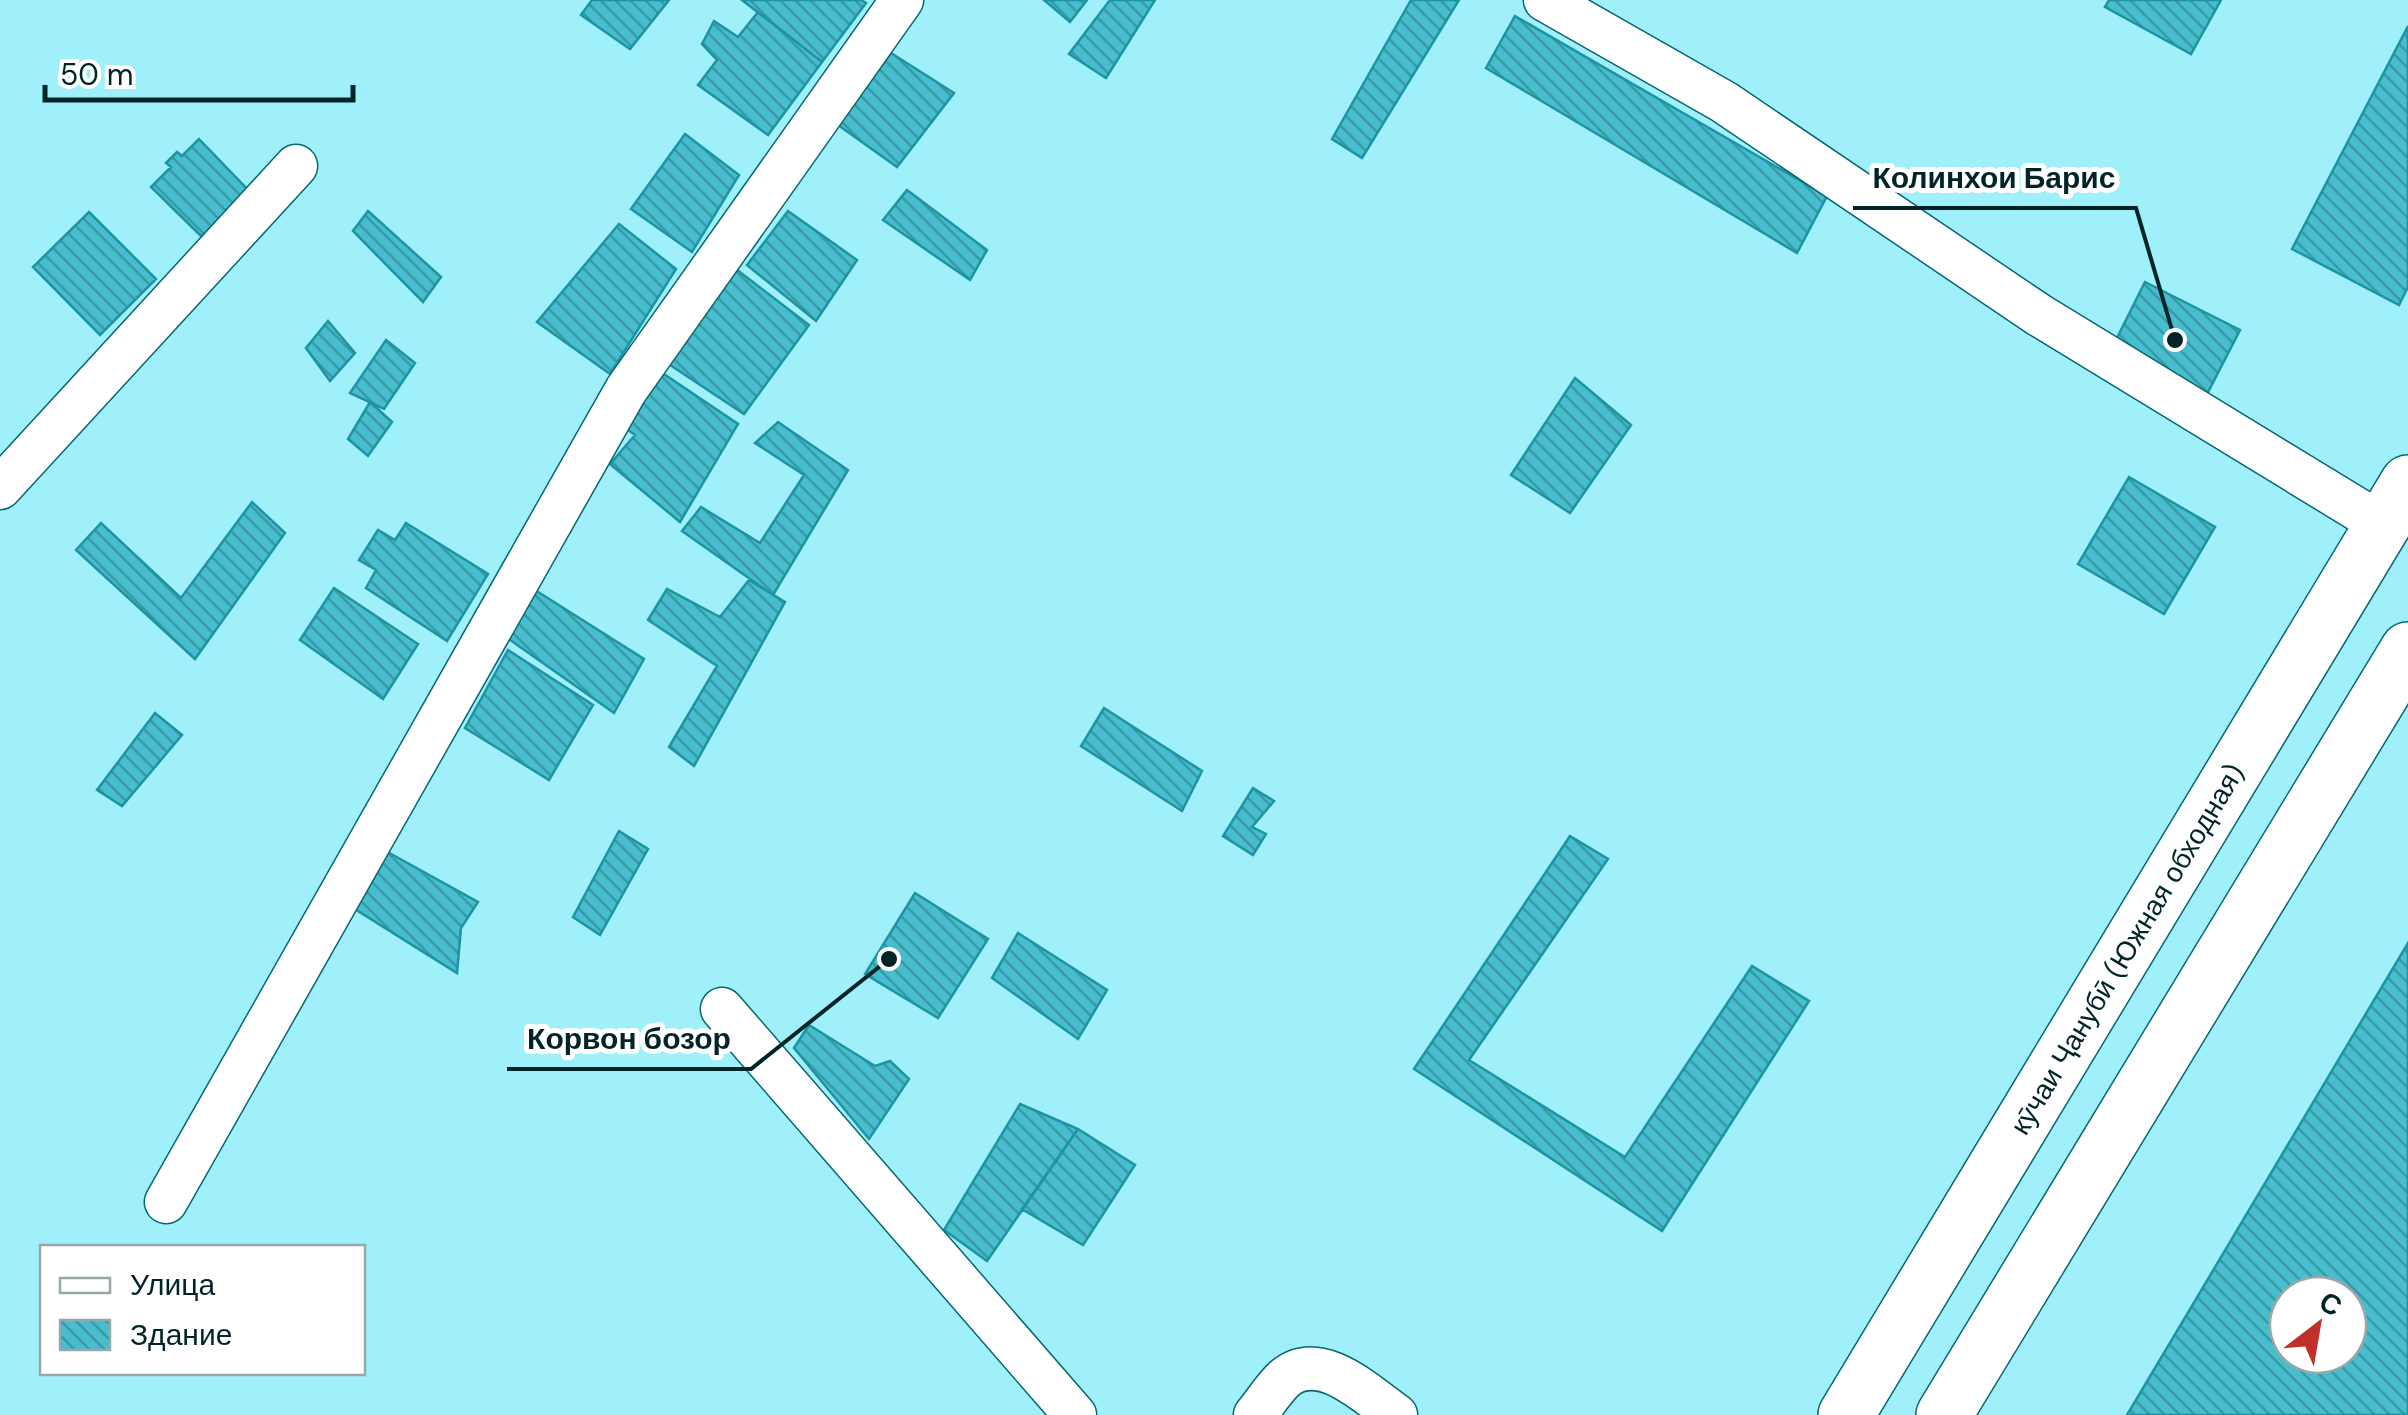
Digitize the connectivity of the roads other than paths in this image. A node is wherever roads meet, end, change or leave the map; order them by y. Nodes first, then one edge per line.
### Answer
1 (902, 0) edge
2 (1545, 0) edge
3 (296, 166) dead end
4 (0, 488) edge
5 (2395, 504) edge
6 (2408, 650) edge
7 (722, 1009) dead end
8 (166, 1202) dead end
9 (1075, 1415) edge
10 (1255, 1415) edge
11 (1396, 1415) edge
12 (1846, 1415) edge
13 (1944, 1415) edge

1 - 8 street
2 - 5 street
3 - 4 street
5 - 12 main road, кӯчаи Ҷанубӣ (Южная обходная)
6 - 13 main road
7 - 9 street
10 - 11 street

